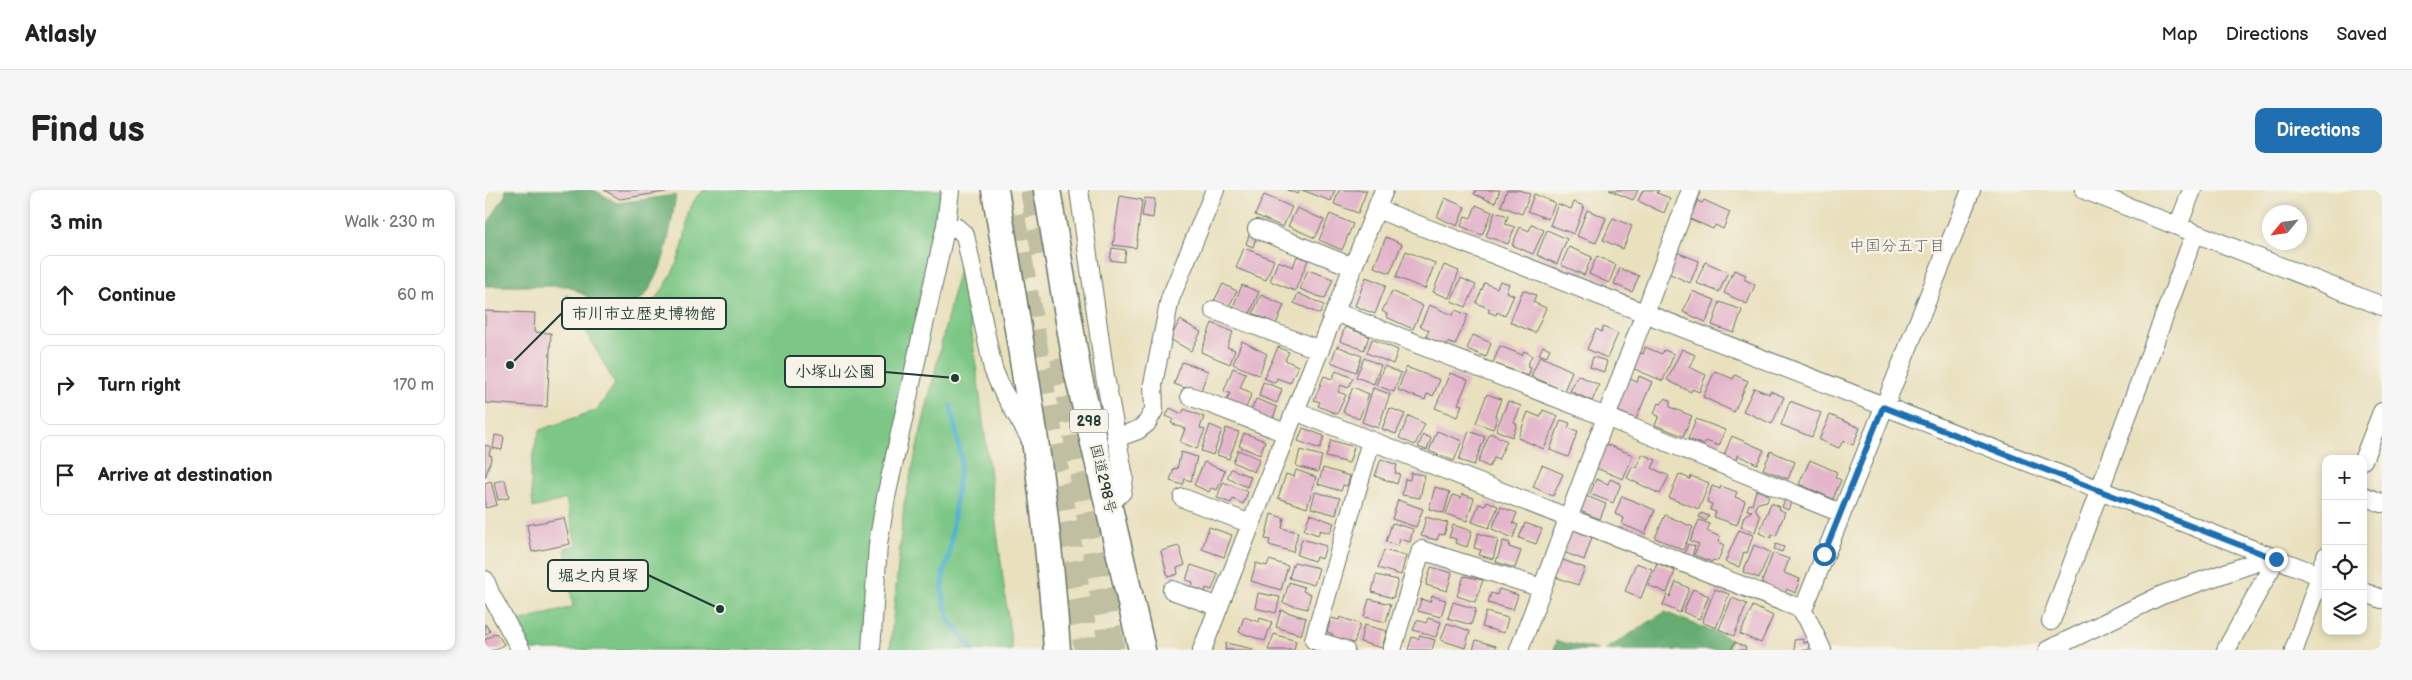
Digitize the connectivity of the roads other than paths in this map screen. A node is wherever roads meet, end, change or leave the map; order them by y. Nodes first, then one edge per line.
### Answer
1 (950, 190) edge
2 (995, 190) edge
3 (1047, 190) edge
4 (1079, 190) edge
5 (1215, 190) edge
6 (1384, 190) edge
7 (1691, 190) edge
8 (1971, 190) edge
9 (2085, 190) edge
10 (2192, 190) edge
11 (2111, 195) edge
12 (1377, 209) junction
13 (946, 225) junction
14 (2178, 226) junction
15 (1257, 229) dead end
16 (2195, 232) junction
17 (1353, 267) junction
18 (2382, 306) edge
19 (1214, 310) dead end
20 (1335, 312) junction
21 (1645, 314) junction
22 (1320, 350) junction
23 (1190, 396) dead end
24 (1883, 407) junction
25 (1295, 411) junction
26 (2382, 412) edge
27 (1606, 416) junction
28 (1286, 433) junction
29 (1116, 438) junction
30 (1371, 441) junction
31 (1039, 453) junction
32 (2365, 455) edge
33 (2099, 491) junction
34 (2367, 497) edge
35 (1183, 498) dead end
36 (2382, 503) edge
37 (1109, 504) junction
38 (1841, 513) junction
39 (1568, 518) junction
40 (1251, 524) junction
41 (2273, 558) junction
42 (2321, 576) edge
43 (485, 580) edge
44 (1542, 588) junction
45 (1172, 590) dead end
46 (2367, 593) edge
47 (2382, 599) edge
48 (1219, 607) junction
49 (1803, 610) junction
50 (2051, 621) dead end
51 (521, 650) edge
52 (871, 650) edge
53 (1057, 650) edge
54 (1142, 650) edge
55 (1202, 650) edge
56 (1345, 650) edge
57 (1392, 650) edge
58 (1519, 650) edge
59 (1822, 650) edge
60 (2048, 650) edge
61 (2226, 650) edge
62 (2294, 650) edge

1 - 13 street
2 - 31 highway
3 - 37 highway, 国道298号 / 298
4 - 29 street
5 - 29 street
6 - 12 street
7 - 21 street
8 - 24 street
9 - 11 street
10 - 14 street
11 - 14 street
12 - 17 street
12 - 21 street
13 - 31 street
13 - 52 street
14 - 16 street
15 - 17 street
16 - 18 street
16 - 33 street
17 - 20 street
19 - 22 street
20 - 22 street
20 - 27 street
21 - 24 street
21 - 27 street
22 - 25 street
23 - 28 street
24 - 33 street
24 - 38 street
25 - 28 street
25 - 30 street
26 - 32 street
27 - 38 street
27 - 39 street
28 - 40 street
29 - 37 street
30 - 39 street
30 - 56 street
31 - 53 highway
33 - 41 street
33 - 50 street
34 - 36 street
35 - 40 street
37 - 54 highway, 国道298号 / 298
38 - 49 street
39 - 44 street
39 - 49 street
40 - 48 street
41 - 42 street
41 - 60 street
41 - 61 street
42 - 62 street
43 - 51 street
44 - 57 street
44 - 58 street
45 - 48 street
46 - 47 street
48 - 55 street
49 - 59 street

